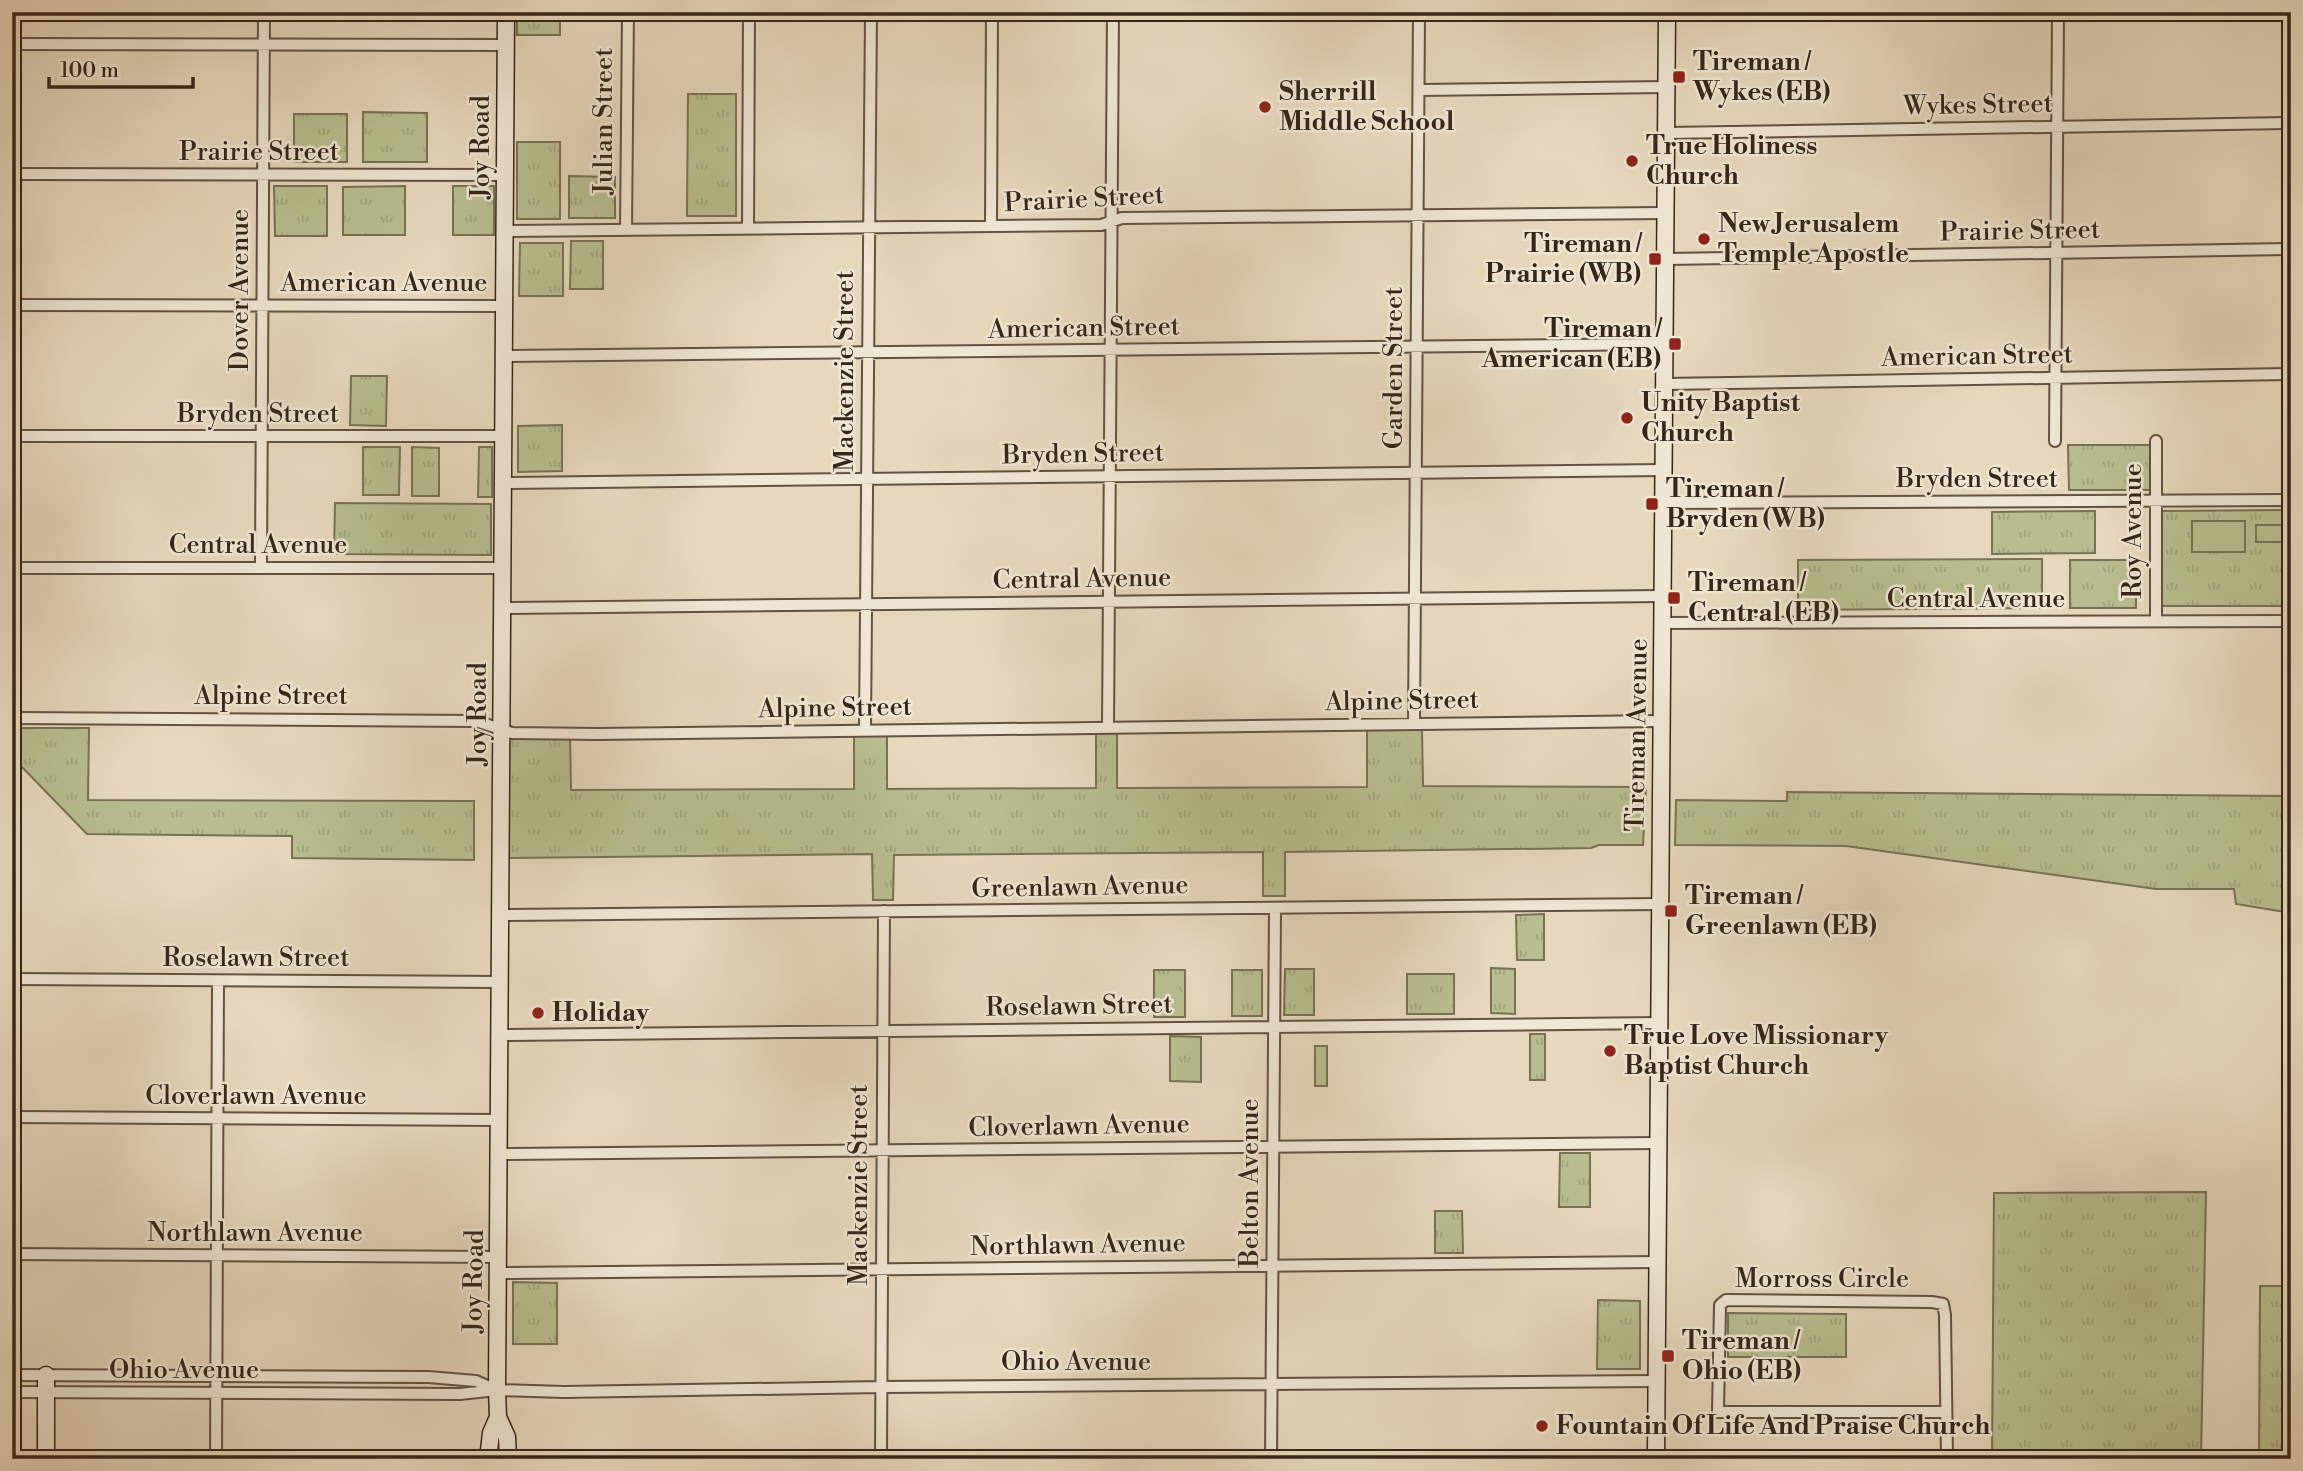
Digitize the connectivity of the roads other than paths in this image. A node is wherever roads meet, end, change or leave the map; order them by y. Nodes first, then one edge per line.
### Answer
1 (264, 12) edge
2 (506, 12) edge
3 (628, 12) edge
4 (749, 12) edge
5 (871, 12) edge
6 (992, 12) edge
7 (1113, 12) edge
8 (1419, 12) edge
9 (1667, 12) edge
10 (2058, 12) edge
11 (12, 44) edge
12 (264, 44) junction
13 (506, 45) junction
14 (1667, 87) junction
15 (1419, 90) junction
16 (2291, 123) edge
17 (2057, 126) junction
18 (1666, 133) junction
19 (12, 174) edge
20 (263, 174) junction
21 (505, 175) junction
22 (1666, 213) junction
23 (1418, 215) junction
24 (1112, 221) junction
25 (991, 226) junction
26 (869, 227) junction
27 (748, 228) junction
28 (626, 230) junction
29 (505, 231) junction
30 (2291, 249) edge
31 (2056, 253) junction
32 (1665, 259) junction
33 (12, 305) edge
34 (262, 305) junction
35 (504, 306) junction
36 (1664, 344) junction
37 (1417, 347) junction
38 (1111, 350) junction
39 (868, 353) junction
40 (504, 356) junction
41 (2291, 374) edge
42 (2055, 377) junction
43 (1664, 384) junction
44 (12, 436) edge
45 (262, 436) junction
46 (504, 436) junction
47 (2156, 440) dead end
48 (2055, 441) dead end
49 (1664, 470) junction
50 (1416, 473) junction
51 (1110, 476) junction
52 (867, 479) junction
53 (503, 483) junction
54 (2156, 500) junction
55 (2291, 500) edge
56 (1663, 503) junction
57 (12, 568) edge
58 (261, 568) junction
59 (503, 568) junction
60 (1662, 596) junction
61 (1415, 598) junction
62 (1109, 602) junction
63 (866, 605) junction
64 (503, 608) junction
65 (2156, 621) junction
66 (2291, 621) edge
67 (1662, 623) junction
68 (12, 718) edge
69 (1661, 721) junction
70 (1414, 724) junction
71 (1108, 727) junction
72 (502, 728) junction
73 (865, 730) junction
74 (1660, 904) junction
75 (1275, 908) junction
76 (884, 911) junction
77 (501, 915) junction
78 (12, 979) edge
79 (218, 981) junction
80 (500, 982) junction
81 (1659, 1023) junction
82 (1274, 1027) junction
83 (883, 1031) junction
84 (500, 1035) junction
85 (12, 1117) edge
86 (219, 1118) junction
87 (499, 1120) junction
88 (1658, 1143) junction
89 (1273, 1147) junction
90 (882, 1150) junction
91 (499, 1154) junction
92 (12, 1254) edge
93 (217, 1256) junction
94 (1657, 1262) junction
95 (498, 1265) junction
96 (1272, 1266) junction
97 (881, 1270) junction
98 (12, 1375) edge
99 (46, 1375) junction
100 (217, 1376) junction
101 (356, 1376) junction
102 (1657, 1381) junction
103 (1272, 1383) junction
104 (881, 1387) junction
105 (497, 1390) junction
106 (12, 1392) edge
107 (46, 1392) junction
108 (217, 1393) junction
109 (356, 1394) junction
110 (1946, 1412) junction
111 (498, 1417) junction
112 (46, 1459) edge
113 (216, 1459) edge
114 (488, 1459) edge
115 (508, 1459) edge
116 (881, 1459) edge
117 (1271, 1459) edge
118 (1656, 1459) edge
119 (1947, 1459) edge

1 - 12 street, Dover Avenue
2 - 13 street, Joy Road
3 - 28 street, Julian Street
4 - 27 street
5 - 26 street, Mackenzie Street
6 - 25 street
7 - 24 street
8 - 15 street, Garden Street
9 - 14 street, Tireman Avenue
10 - 17 street
11 - 12 street
12 - 13 street
12 - 20 street, Dover Avenue
13 - 21 street, Joy Road
14 - 15 street
14 - 18 street, Tireman Avenue
15 - 23 street, Garden Street
16 - 17 street, Wykes Street
17 - 18 street, Wykes Street
17 - 31 street
18 - 22 street, Tireman Avenue
19 - 20 street, Prairie Street
20 - 21 street, Prairie Street
20 - 34 street, Dover Avenue
21 - 29 street, Joy Road
22 - 23 street, Prairie Street
22 - 32 street, Tireman Avenue
23 - 24 street, Prairie Street
23 - 37 street, Garden Street
24 - 25 street, Prairie Street
24 - 38 street
25 - 26 street, Prairie Street
26 - 27 street, Prairie Street
26 - 39 street, Mackenzie Street
27 - 28 street, Prairie Street
28 - 29 street, Prairie Street
29 - 35 street, Joy Road
30 - 31 street, Prairie Street
31 - 32 street, Prairie Street
31 - 42 street
32 - 36 street, Tireman Avenue
33 - 34 street, American Avenue
34 - 35 street, American Avenue
34 - 45 street, Dover Avenue
35 - 40 street, Joy Road
36 - 37 street, American Street
36 - 43 street, Tireman Avenue
37 - 38 street, American Street
37 - 50 street, Garden Street
38 - 39 street, American Street
38 - 51 street
39 - 40 street, American Street
39 - 52 street, Mackenzie Street
40 - 46 street, Joy Road
41 - 42 street, American Street
42 - 43 street, American Street
42 - 48 street
43 - 49 street, Tireman Avenue
44 - 45 street, Bryden Street
45 - 46 street, Bryden Street
45 - 58 street, Dover Avenue
46 - 53 street, Joy Road
47 - 54 street, Roy Avenue
49 - 50 street, Bryden Street
49 - 56 street, Tireman Avenue
50 - 51 street, Bryden Street
50 - 61 street, Garden Street
51 - 52 street, Bryden Street
51 - 62 street
52 - 53 street, Bryden Street
52 - 63 street, Mackenzie Street
53 - 59 street, Joy Road
54 - 55 street, Bryden Street
54 - 56 street, Bryden Street
54 - 65 street, Roy Avenue
56 - 60 street, Tireman Avenue
57 - 58 street, Central Avenue
58 - 59 street, Central Avenue
59 - 64 street, Joy Road
60 - 61 street, Central Avenue
60 - 67 street, Tireman Avenue
61 - 62 street, Central Avenue
61 - 70 street, Garden Street
62 - 63 street, Central Avenue
62 - 71 street
63 - 64 street, Central Avenue
63 - 73 street, Mackenzie Street
64 - 72 street, Joy Road
65 - 66 street, Central Avenue
65 - 67 street, Central Avenue
67 - 69 street, Tireman Avenue
68 - 72 street, Alpine Street
69 - 70 street, Alpine Street
69 - 74 street, Tireman Avenue
70 - 71 street, Alpine Street
71 - 73 street, Alpine Street
72 - 73 street, Alpine Street
72 - 77 street, Joy Road
74 - 75 street, Greenlawn Avenue
74 - 81 street, Tireman Avenue
75 - 76 street, Greenlawn Avenue
75 - 82 street, Belton Avenue
76 - 77 street, Greenlawn Avenue
76 - 83 street, Mackenzie Street
77 - 80 street, Joy Road
78 - 79 street, Roselawn Street
79 - 80 street, Roselawn Street
79 - 86 street
80 - 84 street, Joy Road
81 - 82 street, Roselawn Street
81 - 88 street, Tireman Avenue
82 - 83 street, Roselawn Street
82 - 89 street, Belton Avenue
83 - 84 street, Roselawn Street
83 - 90 street, Mackenzie Street
84 - 87 street, Joy Road
85 - 86 street, Cloverlawn Avenue
86 - 87 street, Cloverlawn Avenue
86 - 93 street
87 - 91 street, Joy Road
88 - 89 street, Cloverlawn Avenue
88 - 94 street, Tireman Avenue
89 - 90 street, Cloverlawn Avenue
89 - 96 street, Belton Avenue
90 - 91 street, Cloverlawn Avenue
90 - 97 street, Mackenzie Street
91 - 95 street, Joy Road
92 - 93 street, Northlawn Avenue
93 - 95 street, Northlawn Avenue
93 - 100 street
94 - 96 street, Northlawn Avenue
94 - 102 street, Tireman Avenue
95 - 97 street, Northlawn Avenue
95 - 105 street, Joy Road
96 - 97 street, Northlawn Avenue
96 - 103 street, Belton Avenue
97 - 104 street, Mackenzie Street
98 - 99 street, Ohio Avenue
99 - 100 street, Ohio Avenue
99 - 107 street
100 - 101 street, Ohio Avenue
100 - 108 street
101 - 105 street, Ohio Avenue
101 - 109 street
102 - 103 street, Ohio Avenue
102 - 118 street, Tireman Avenue
103 - 104 street, Ohio Avenue
103 - 117 street, Belton Avenue
104 - 105 street, Ohio Avenue
104 - 116 street, Mackenzie Street
105 - 109 street, Ohio Avenue
105 - 111 street, Joy Road
106 - 107 street, Ohio Avenue
107 - 108 street, Ohio Avenue
107 - 112 street
108 - 109 street, Ohio Avenue
108 - 113 street
110 - 110 street, Morross Circle
110 - 119 street, Morross Circle
111 - 114 street, Joy Road
111 - 115 street, Joy Road

